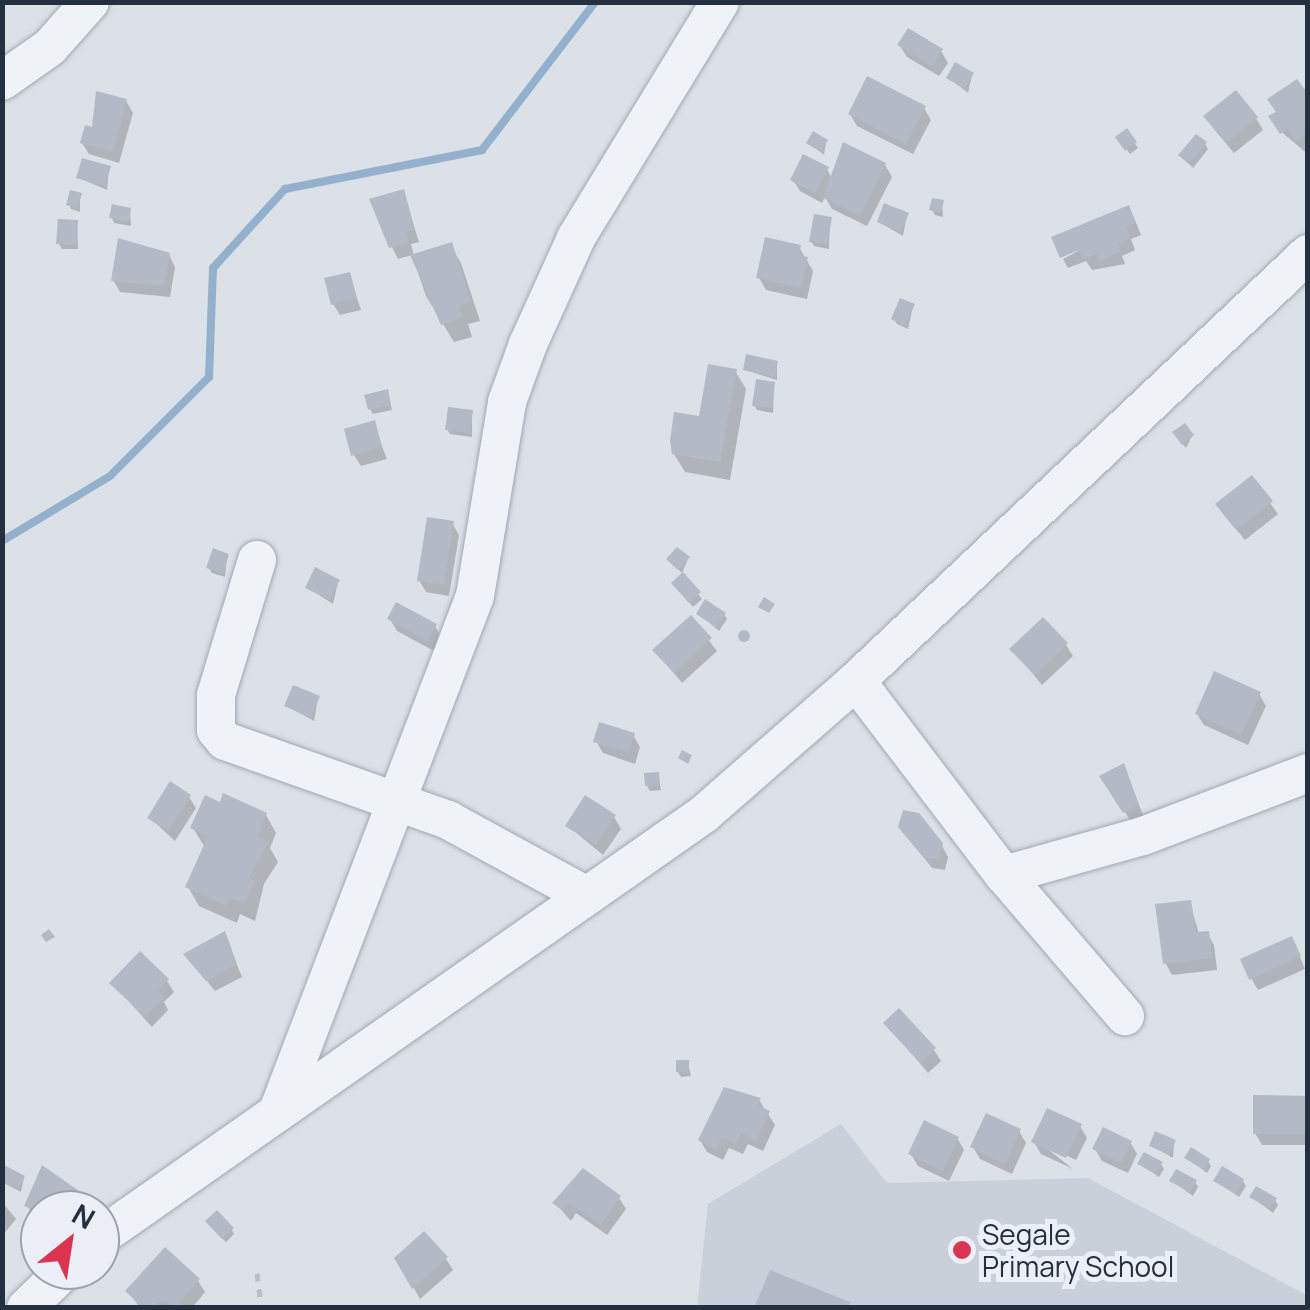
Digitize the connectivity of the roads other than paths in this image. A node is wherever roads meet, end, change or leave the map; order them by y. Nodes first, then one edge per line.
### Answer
1 (90, 2) edge
2 (720, 2) edge
3 (2, 81) edge
4 (1308, 254) edge
5 (257, 560) dead end
6 (856, 680) junction
7 (1308, 773) edge
8 (395, 800) junction
9 (1004, 875) junction
10 (587, 896) junction
11 (1125, 1016) dead end
12 (278, 1112) junction
13 (120, 1222) edge
14 (44, 1290) edge
15 (26, 1308) edge

1 - 3 street
2 - 8 street
4 - 6 street
5 - 8 street
6 - 9 street
6 - 10 street
7 - 9 street
8 - 10 street
8 - 12 street
9 - 11 street
10 - 12 street
12 - 13 street
14 - 15 street

